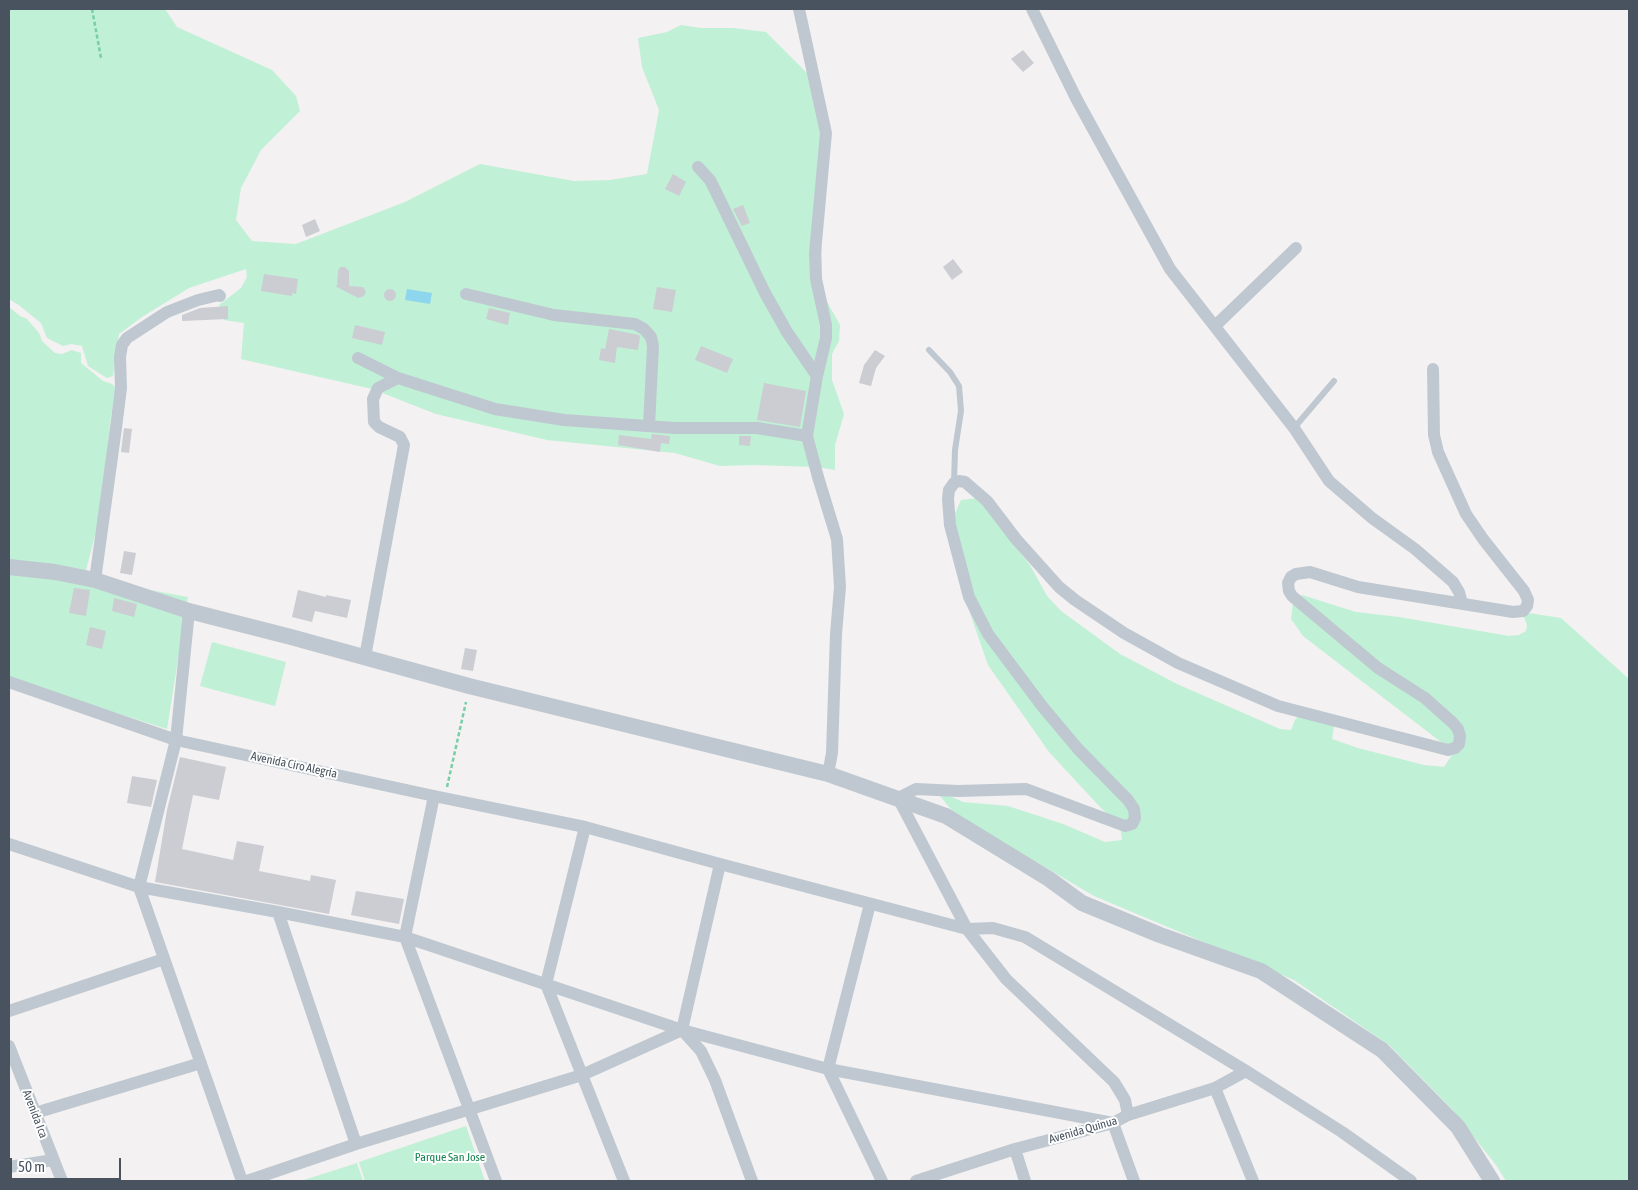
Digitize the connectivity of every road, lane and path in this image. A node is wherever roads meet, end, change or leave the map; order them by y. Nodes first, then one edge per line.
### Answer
1 (92, 9) edge
2 (799, 9) edge
3 (1032, 9) edge
4 (101, 58) dead end
5 (698, 167) dead end
6 (1296, 248) dead end
7 (466, 294) dead end
8 (220, 296) dead end
9 (1215, 326) junction
10 (929, 350) dead end
11 (358, 358) dead end
12 (1433, 369) dead end
13 (817, 376) junction
14 (398, 378) junction
15 (1334, 380) dead end
16 (649, 426) junction
17 (1294, 428) junction
18 (807, 436) junction
19 (954, 483) junction
20 (9, 567) edge
21 (95, 580) junction
22 (1462, 603) junction
23 (189, 611) junction
24 (364, 657) junction
25 (9, 682) edge
26 (469, 686) junction
27 (176, 740) junction
28 (828, 774) junction
29 (434, 796) junction
30 (898, 798) junction
31 (584, 827) junction
32 (9, 844) edge
33 (720, 864) junction
34 (139, 887) junction
35 (870, 904) junction
36 (278, 912) junction
37 (967, 929) junction
38 (405, 937) junction
39 (164, 959) junction
40 (546, 984) junction
41 (9, 1011) edge
42 (682, 1030) junction
43 (9, 1046) edge
44 (201, 1063) junction
45 (828, 1069) junction
46 (1246, 1071) junction
47 (582, 1075) junction
48 (1215, 1088) junction
49 (470, 1109) junction
50 (35, 1113) junction
51 (1128, 1115) junction
52 (1113, 1123) junction
53 (356, 1144) junction
54 (1015, 1149) junction
55 (53, 1160) junction
56 (9, 1167) edge
57 (62, 1181) edge
58 (242, 1181) edge
59 (247, 1181) edge
60 (496, 1181) edge
61 (624, 1181) edge
62 (752, 1181) edge
63 (882, 1181) edge
64 (916, 1181) edge
65 (1025, 1181) edge
66 (1134, 1181) edge
67 (1253, 1181) edge
68 (1411, 1181) edge
69 (1492, 1181) edge

1 - 4 path
2 - 13 street
3 - 9 street
5 - 13 street
6 - 9 street
7 - 16 street
8 - 21 street
9 - 17 street
10 - 19 lane
11 - 14 street
12 - 22 street
13 - 18 street
14 - 16 street
14 - 24 street
15 - 17 lane
16 - 18 street
17 - 22 street
18 - 28 street
19 - 22 street
19 - 30 street
20 - 21 street
21 - 23 street
23 - 24 street
23 - 27 street
24 - 26 street
25 - 27 street, Avenida Ciro Alegría
26 - 28 street
26 - 29 path
27 - 29 street, Avenida Ciro Alegría
27 - 34 street
28 - 30 street
29 - 31 street, Avenida Ciro Alegría
29 - 38 street
30 - 37 street
30 - 69 street
31 - 33 street, Avenida Ciro Alegría
31 - 40 street
32 - 34 street
33 - 35 street, Avenida Ciro Alegría
33 - 42 street
34 - 36 street
34 - 39 street
35 - 37 street, Avenida Ciro Alegría
35 - 45 street
36 - 38 street
36 - 53 street
37 - 46 street, Avenida Ciro Alegría
37 - 51 street
38 - 40 street
38 - 49 street
39 - 41 street
39 - 44 street
40 - 42 street
40 - 47 street
42 - 45 street
42 - 47 street
42 - 62 street
43 - 50 street, Avenida Ica
44 - 50 street
44 - 58 street
45 - 52 street
45 - 63 street
46 - 48 street, Avenida Quinua
46 - 68 street, Avenida Ciro Alegría
47 - 49 street
47 - 61 street
48 - 51 street, Avenida Quinua
48 - 67 street
49 - 53 street
49 - 60 street
50 - 55 street, Avenida Ica
51 - 52 street, Avenida Quinua
52 - 54 street, Avenida Quinua
52 - 66 street
53 - 59 street
54 - 64 street, Avenida Quinua
54 - 65 street
55 - 56 street
55 - 57 street, Avenida Ica

